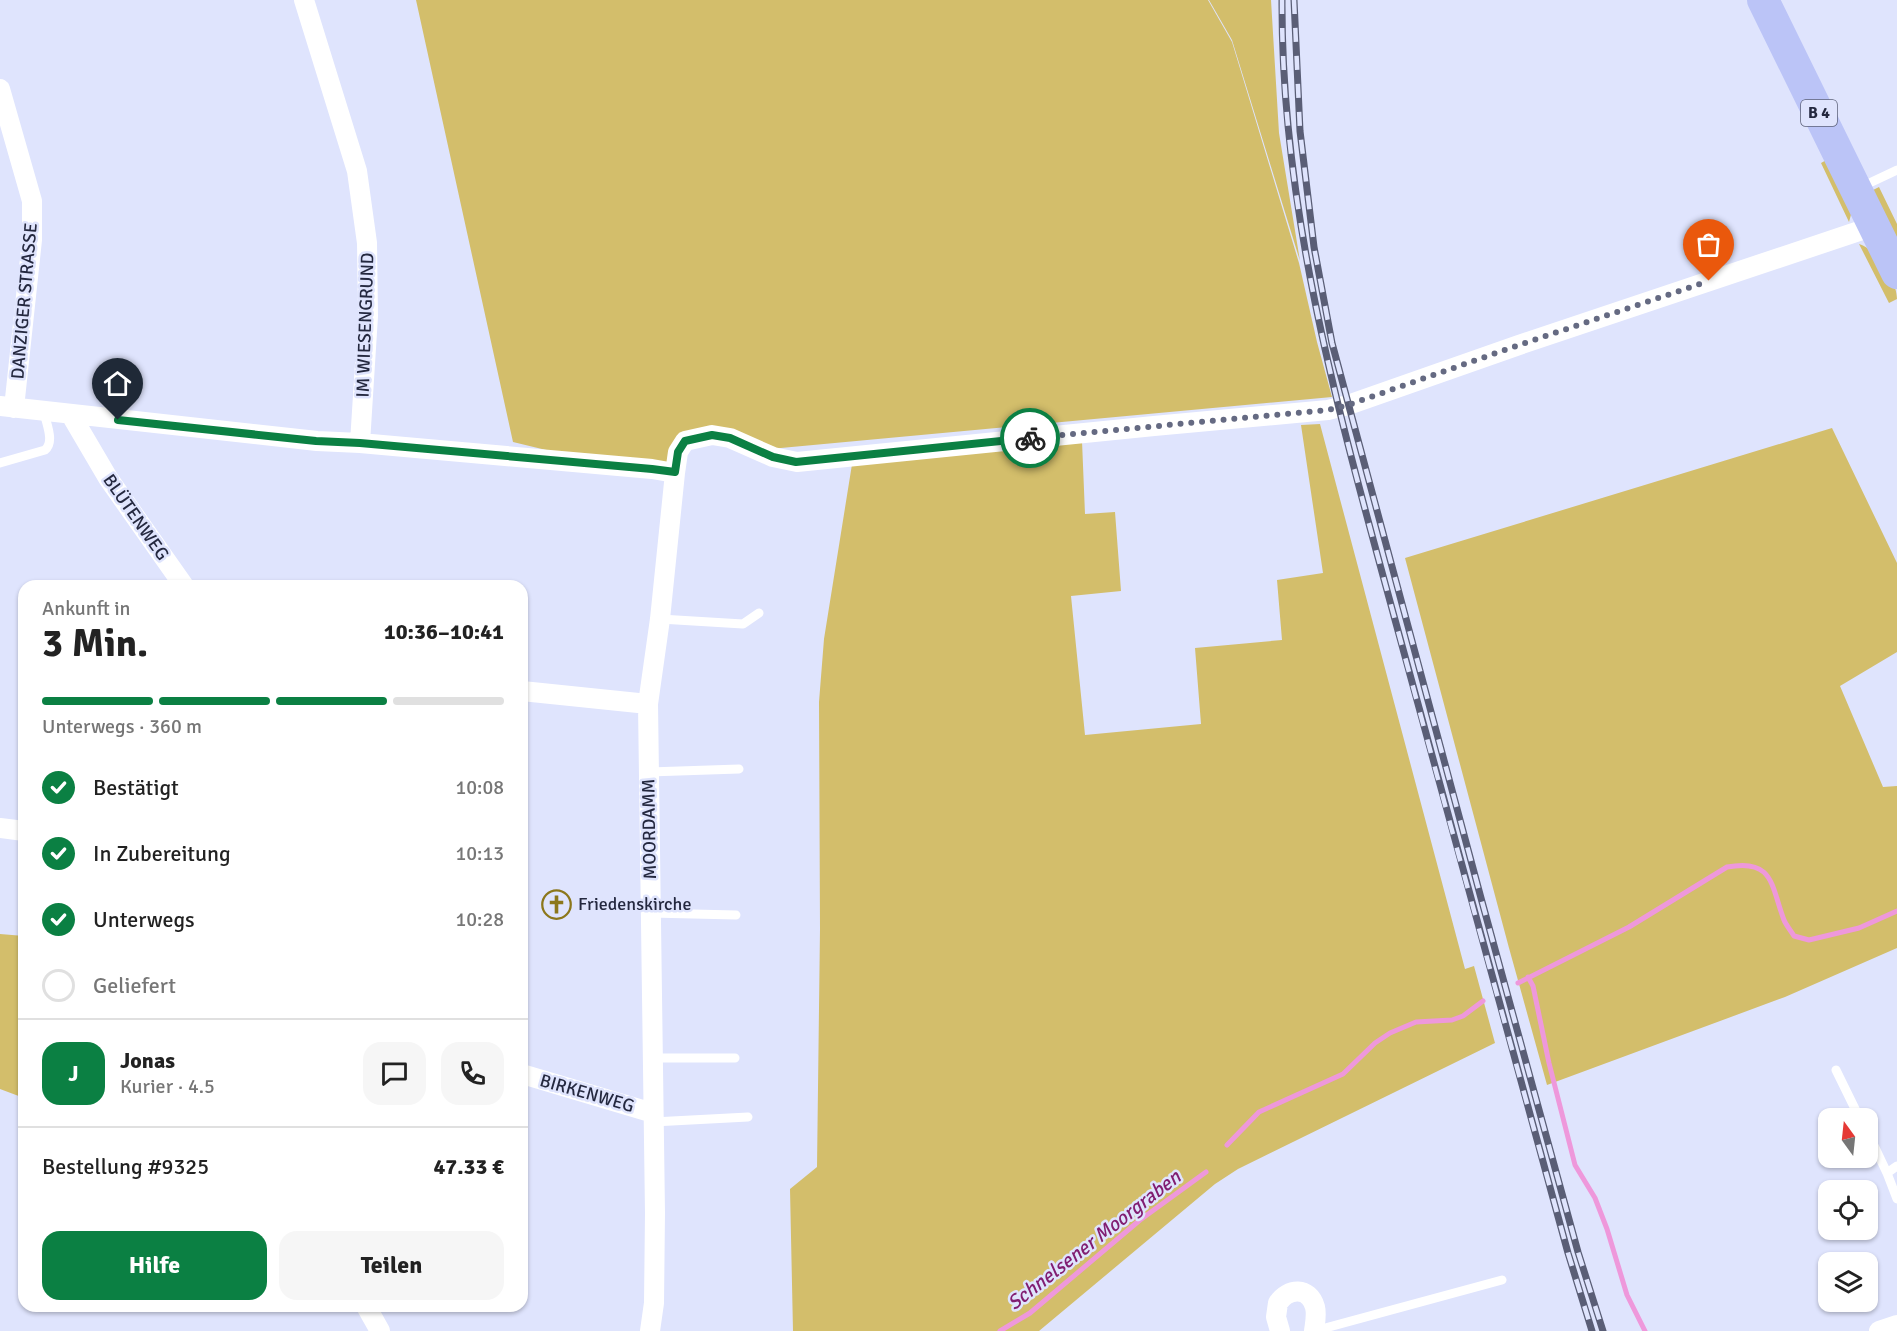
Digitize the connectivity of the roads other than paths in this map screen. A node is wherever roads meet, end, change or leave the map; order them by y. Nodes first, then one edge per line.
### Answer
1 (304, 0) edge
2 (1762, 0) edge
3 (0, 90) edge
4 (1897, 170) edge
5 (1856, 189) junction
6 (1874, 226) junction
7 (1897, 273) edge
8 (7, 407) edge
9 (44, 412) junction
10 (71, 415) junction
11 (360, 443) junction
12 (0, 463) edge
13 (675, 472) junction
14 (180, 580) edge
15 (759, 613) dead end
16 (660, 619) junction
17 (528, 693) edge
18 (648, 704) junction
19 (739, 769) dead end
20 (649, 772) junction
21 (0, 828) edge
22 (18, 830) edge
23 (650, 913) junction
24 (736, 915) dead end
25 (652, 1058) junction
26 (735, 1058) dead end
27 (1836, 1070) dead end
28 (528, 1076) edge
29 (1855, 1108) edge
30 (653, 1117) junction
31 (748, 1117) dead end
32 (1878, 1155) edge
33 (1897, 1166) edge
34 (1887, 1173) junction
35 (1897, 1199) edge
36 (1502, 1280) dead end
37 (369, 1312) edge
38 (1897, 1325) edge
39 (380, 1331) edge
40 (650, 1331) edge
41 (1280, 1331) edge
42 (1314, 1331) edge
43 (1879, 1331) edge

1 - 11 street, IM WIESENGRUND
2 - 5 main road, B 4
3 - 8 street, DANZIGER STRASSE
4 - 5 lane
5 - 6 main road, B 4
6 - 7 main road, B 4
6 - 13 street, MOORDAMM
8 - 9 street
9 - 10 street
9 - 12 lane
10 - 11 street
10 - 14 street, BLÜTENWEG
11 - 13 street
13 - 16 street, MOORDAMM
15 - 16 lane
16 - 18 street, MOORDAMM
17 - 18 street
18 - 20 street, MOORDAMM
19 - 20 lane
20 - 23 street, MOORDAMM
21 - 22 street
23 - 24 lane
23 - 25 street, MOORDAMM
25 - 26 lane
25 - 30 street, MOORDAMM
27 - 29 lane
28 - 30 street, BIRKENWEG
30 - 31 lane
30 - 40 street, MOORDAMM
32 - 34 lane
33 - 34 lane
34 - 35 lane
36 - 42 lane
37 - 39 street
38 - 43 street
41 - 42 street

